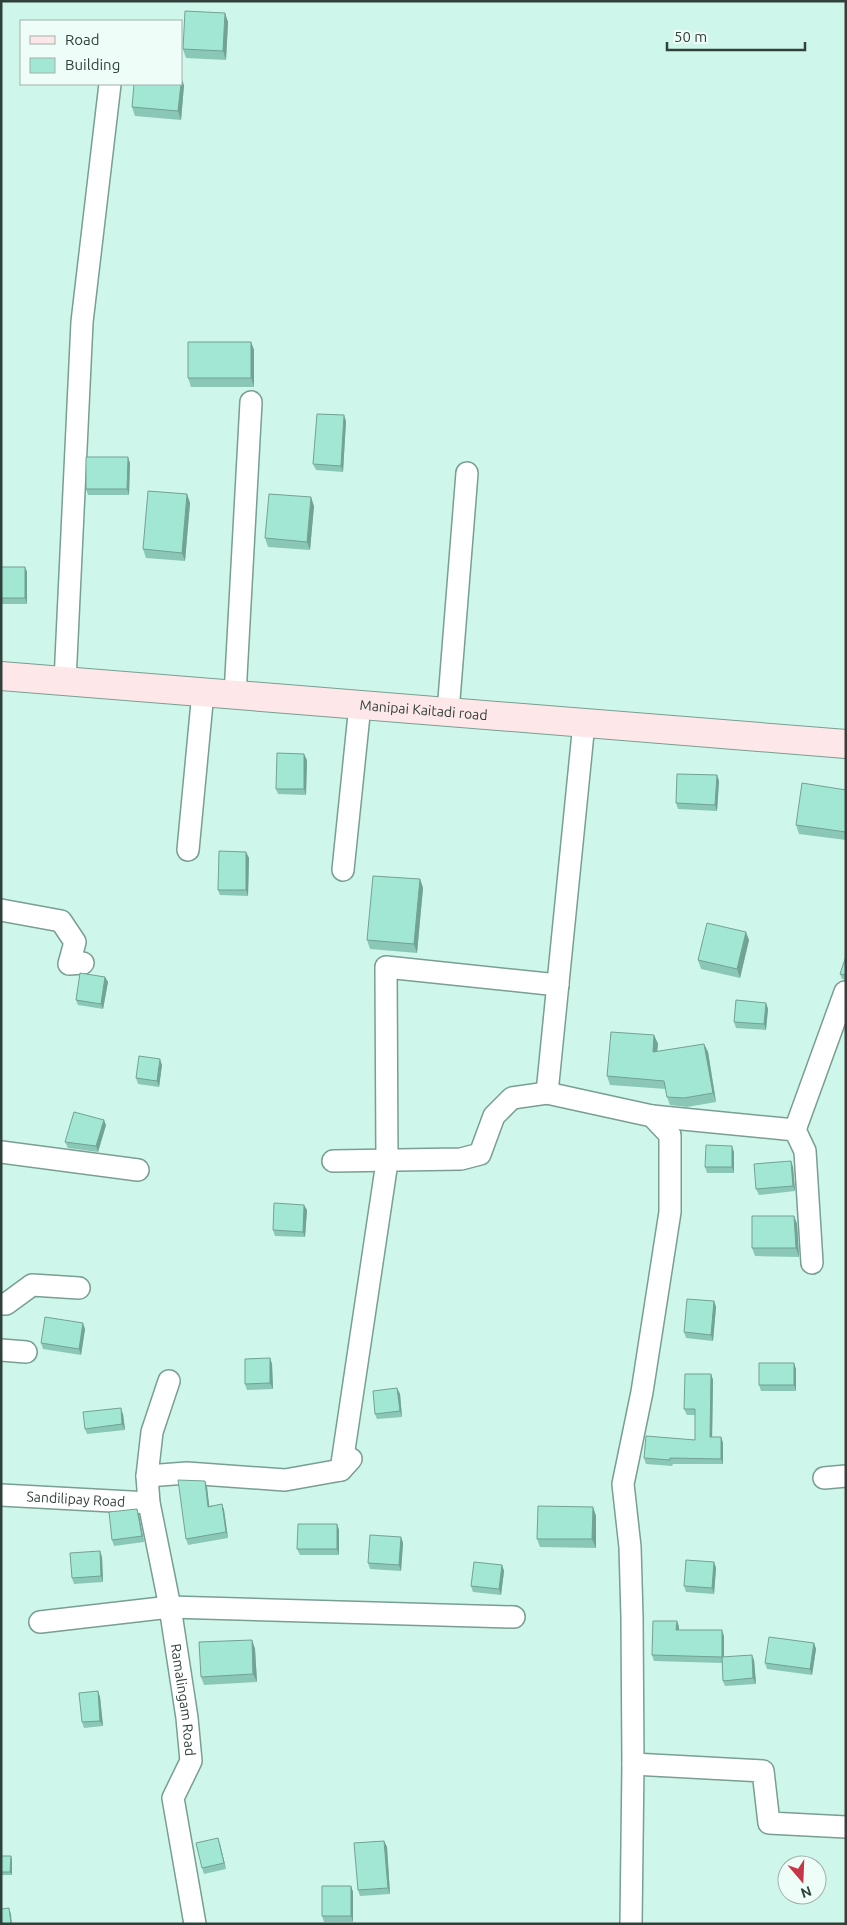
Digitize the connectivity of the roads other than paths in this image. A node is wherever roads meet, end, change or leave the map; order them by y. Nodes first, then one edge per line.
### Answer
1 (110, 85) edge
2 (251, 402) dead end
3 (467, 473) dead end
4 (1, 676) edge
5 (65, 681) junction
6 (204, 692) junction
7 (235, 695) junction
8 (360, 705) junction
9 (448, 712) junction
10 (584, 723) junction
11 (846, 744) edge
12 (188, 850) dead end
13 (343, 870) dead end
14 (1, 910) edge
15 (83, 963) dead end
16 (558, 986) junction
17 (844, 992) dead end
18 (547, 1093) junction
19 (652, 1116) junction
20 (795, 1130) junction
21 (1, 1152) edge
22 (333, 1162) dead end
23 (387, 1162) junction
24 (138, 1170) dead end
25 (812, 1262) dead end
26 (80, 1288) dead end
27 (1, 1304) edge
28 (1, 1350) edge
29 (26, 1352) dead end
30 (169, 1382) dead end
31 (358, 1451) dead end
32 (341, 1470) junction
33 (147, 1476) junction
34 (846, 1476) edge
35 (824, 1478) dead end
36 (1, 1495) edge
37 (149, 1503) junction
38 (170, 1607) junction
39 (514, 1617) dead end
40 (40, 1622) dead end
41 (633, 1764) junction
42 (846, 1827) edge
43 (195, 1924) edge
44 (631, 1924) edge

1 - 5 street
2 - 7 street
3 - 9 street
4 - 5 main road, Manipai Kaitadi road
5 - 6 main road, Manipai Kaitadi road
6 - 7 main road, Manipai Kaitadi road
6 - 12 street
7 - 8 main road, Manipai Kaitadi road
8 - 9 main road, Manipai Kaitadi road
8 - 13 street
9 - 10 main road, Manipai Kaitadi road
10 - 11 main road, Manipai Kaitadi road
10 - 16 street
14 - 15 street
16 - 18 street
16 - 23 street
17 - 20 street
18 - 19 street
18 - 23 street
19 - 20 street
19 - 41 street
20 - 25 street
21 - 24 street
22 - 23 street
23 - 32 street
26 - 27 street
28 - 29 street
30 - 33 street, Ramalingam Road
31 - 32 street
32 - 33 street
33 - 37 street, Ramalingam Road
34 - 35 street
36 - 37 street, Sandilipay Road
37 - 38 street, Ramalingam Road
38 - 39 street
38 - 40 street
38 - 43 street, Ramalingam Road
41 - 42 street
41 - 44 street

